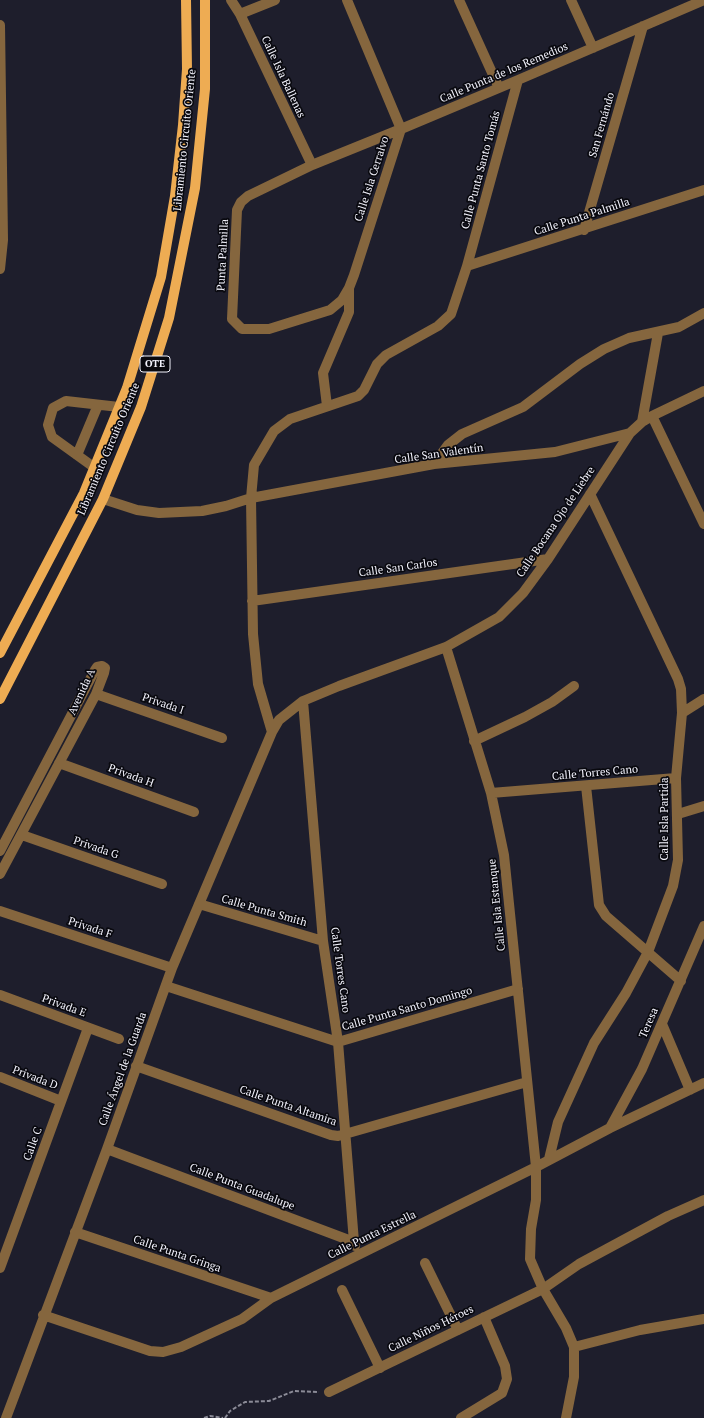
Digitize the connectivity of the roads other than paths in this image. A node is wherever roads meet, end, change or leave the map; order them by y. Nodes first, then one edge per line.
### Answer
1 (186, 0) edge
2 (205, 0) edge
3 (231, 0) edge
4 (275, 0) edge
5 (347, 0) edge
6 (459, 0) edge
7 (571, 0) edge
8 (704, 0) edge
9 (685, 4) edge
10 (240, 14) junction
11 (0, 25) edge
12 (644, 26) junction
13 (593, 48) junction
14 (518, 80) junction
15 (499, 88) junction
16 (401, 129) junction
17 (312, 165) junction
18 (703, 188) edge
19 (584, 230) junction
20 (467, 266) junction
21 (0, 269) edge
22 (349, 288) junction
23 (342, 300) joint
24 (704, 313) edge
25 (658, 333) junction
26 (704, 391) edge
27 (98, 405) junction
28 (327, 406) junction
29 (119, 407) junction
30 (652, 416) junction
31 (642, 422) junction
32 (630, 433) junction
33 (77, 456) junction
34 (434, 464) junction
35 (95, 468) junction
36 (590, 494) junction
37 (251, 498) junction
38 (103, 499) junction
39 (704, 524) edge
40 (548, 559) junction
41 (252, 601) junction
42 (13, 627) junction
43 (0, 635) edge
44 (446, 647) junction
45 (0, 652) edge
46 (574, 686) dead end
47 (96, 694) junction
48 (704, 698) edge
49 (0, 699) edge
50 (303, 701) junction
51 (682, 713) junction
52 (272, 732) junction
53 (222, 738) dead end
54 (474, 741) junction
55 (60, 763) junction
56 (676, 778) junction
57 (586, 786) junction
58 (491, 793) junction
59 (704, 806) edge
60 (194, 812) dead end
61 (678, 814) junction
62 (22, 834) junction
63 (0, 851) edge
64 (0, 874) edge
65 (162, 884) dead end
66 (199, 904) junction
67 (0, 911) edge
68 (704, 926) edge
69 (323, 941) junction
70 (648, 952) junction
71 (172, 968) junction
72 (681, 982) junction
73 (166, 986) junction
74 (518, 989) junction
75 (0, 995) edge
76 (662, 1024) junction
77 (88, 1028) junction
78 (119, 1039) dead end
79 (338, 1042) junction
80 (136, 1066) junction
81 (0, 1077) edge
82 (527, 1082) junction
83 (704, 1083) edge
84 (690, 1090) junction
85 (61, 1101) junction
86 (610, 1128) junction
87 (346, 1134) junction
88 (107, 1149) junction
89 (549, 1159) junction
90 (536, 1167) junction
91 (704, 1200) edge
92 (75, 1232) junction
93 (354, 1242) junction
94 (358, 1256) junction
95 (425, 1263) dead end
96 (0, 1268) edge
97 (543, 1289) junction
98 (342, 1290) dead end
99 (271, 1298) junction
100 (43, 1315) junction
101 (484, 1317) junction
102 (704, 1319) edge
103 (458, 1330) junction
104 (574, 1347) junction
105 (380, 1368) junction
106 (329, 1392) road end
107 (6, 1418) edge
108 (461, 1418) edge
109 (566, 1418) edge

1 - 29 main road, Libramiento Circuito Oriente / OTE
2 - 38 main road, Libramiento Circuito Oriente / OTE
3 - 10 street, Calle Isla Ballenas
4 - 10 street
5 - 16 street, Calle Isla Cerralvo
6 - 15 street
7 - 13 street
8 - 9 street, Calle Punta de los Remedios
9 - 12 street, Calle Punta de los Remedios
10 - 17 street, Calle Isla Ballenas
11 - 21 street
12 - 13 street, Calle Punta de los Remedios
12 - 19 street, San Fernándo
13 - 14 street, Calle Punta de los Remedios
14 - 15 street, Calle Punta de los Remedios
14 - 20 street, Calle Punta Santo Tomás
15 - 16 street, Calle Punta de los Remedios
16 - 17 street, Calle Punta de los Remedios
16 - 22 street, Calle Isla Cerralvo
17 - 23 street, Punta Palmilla
18 - 19 street, Calle Punta Palmilla
19 - 20 street, Calle Punta Palmilla
20 - 28 street, Calle Punta Santo Tomás
22 - 23 street, Calle Isla Cerralvo
22 - 28 street
24 - 25 street
25 - 31 street
25 - 34 street
26 - 30 street, Calle Bocana Ojo de Liebre
27 - 29 street
27 - 33 street
27 - 33 street
28 - 37 street, Calle Punta Santo Tomás
29 - 35 main road, Libramiento Circuito Oriente / OTE
30 - 31 street, Calle Bocana Ojo de Liebre
30 - 39 street
31 - 32 street, Calle Bocana Ojo de Liebre
32 - 34 street, Calle San Valentín
32 - 36 street, Calle Bocana Ojo de Liebre
33 - 35 street
34 - 37 street, Calle San Valentín
35 - 42 main road, Libramiento Circuito Oriente / OTE
36 - 40 street, Calle Bocana Ojo de Liebre
36 - 51 street, Calle Isla Partida
37 - 38 street, Calle San Valentín
37 - 41 street
38 - 49 main road, Libramiento Circuito Oriente / OTE
40 - 41 street, Calle San Carlos
40 - 44 street, Calle Bocana Ojo de Liebre
41 - 52 street
42 - 43 main road
42 - 45 main road, Libramiento Circuito Oriente / OTE
44 - 50 street, Calle Bocana Ojo de Liebre
44 - 54 street, Calle Isla Estanque
46 - 54 street
47 - 53 street, Privada I
47 - 55 street, Avenida A
47 - 63 street, Avenida A
48 - 51 street
50 - 52 street, Calle Bocana Ojo de Liebre
50 - 69 street, Calle Torres Cano
51 - 56 street, Calle Isla Partida
52 - 66 street, Calle Ángel de la Guarda
54 - 58 street, Calle Isla Estanque
55 - 60 street, Privada H
55 - 62 street, Avenida A
56 - 57 street, Calle Torres Cano
56 - 61 street, Calle Isla Partida
57 - 58 street, Calle Torres Cano
57 - 70 street
58 - 74 street, Calle Isla Estanque
59 - 61 street
61 - 70 street, Calle Isla Partida
62 - 64 street, Avenida A
62 - 65 street, Privada G
66 - 69 street, Calle Punta Smith
66 - 71 street, Calle Ángel de la Guarda
67 - 71 street, Privada F
68 - 72 street, Teresa
69 - 79 street, Calle Torres Cano
70 - 72 street
70 - 89 street, Calle Isla Partida
71 - 73 street, Calle Ángel de la Guarda
72 - 76 street, Teresa
73 - 79 street, Calle Punta Santo Domingo
73 - 80 street, Calle Ángel de la Guarda
74 - 79 street, Calle Punta Santo Domingo
74 - 82 street, Calle Isla Estanque
75 - 77 street, Privada E
76 - 84 street
76 - 86 street, Teresa
77 - 78 street, Privada E
77 - 85 street, Calle C
79 - 87 street, Calle Torres Cano
80 - 87 street, Calle Punta Altamira
80 - 88 street, Calle Ángel de la Guarda
81 - 85 street, Privada D
82 - 87 street, Calle Punta Altamira
82 - 90 street, Calle Isla Estanque
83 - 84 street, Calle Punta Estrella
84 - 86 street, Calle Punta Estrella
85 - 96 street, Calle C
86 - 89 street, Calle Punta Estrella
87 - 93 street, Calle Torres Cano
88 - 92 street, Calle Ángel de la Guarda
88 - 93 street, Calle Punta Guadalupe
89 - 90 street, Calle Punta Estrella
90 - 94 street, Calle Punta Estrella
90 - 97 street, Calle Isla Estanque
91 - 97 street, Calle Niños Héroes
92 - 99 street, Calle Punta Gringa
92 - 100 street, Calle Ángel de la Guarda
93 - 94 street
94 - 99 street, Calle Punta Estrella
95 - 103 street
97 - 101 street, Calle Niños Héroes
97 - 104 street, Calle Isla Estanque
98 - 105 street
99 - 100 street, Calle Punta Estrella
100 - 107 street, Calle Ángel de la Guarda
101 - 103 street, Calle Niños Héroes
101 - 108 street
102 - 104 street
103 - 105 street, Calle Niños Héroes
104 - 109 street
105 - 106 street, Calle Niños Héroes

